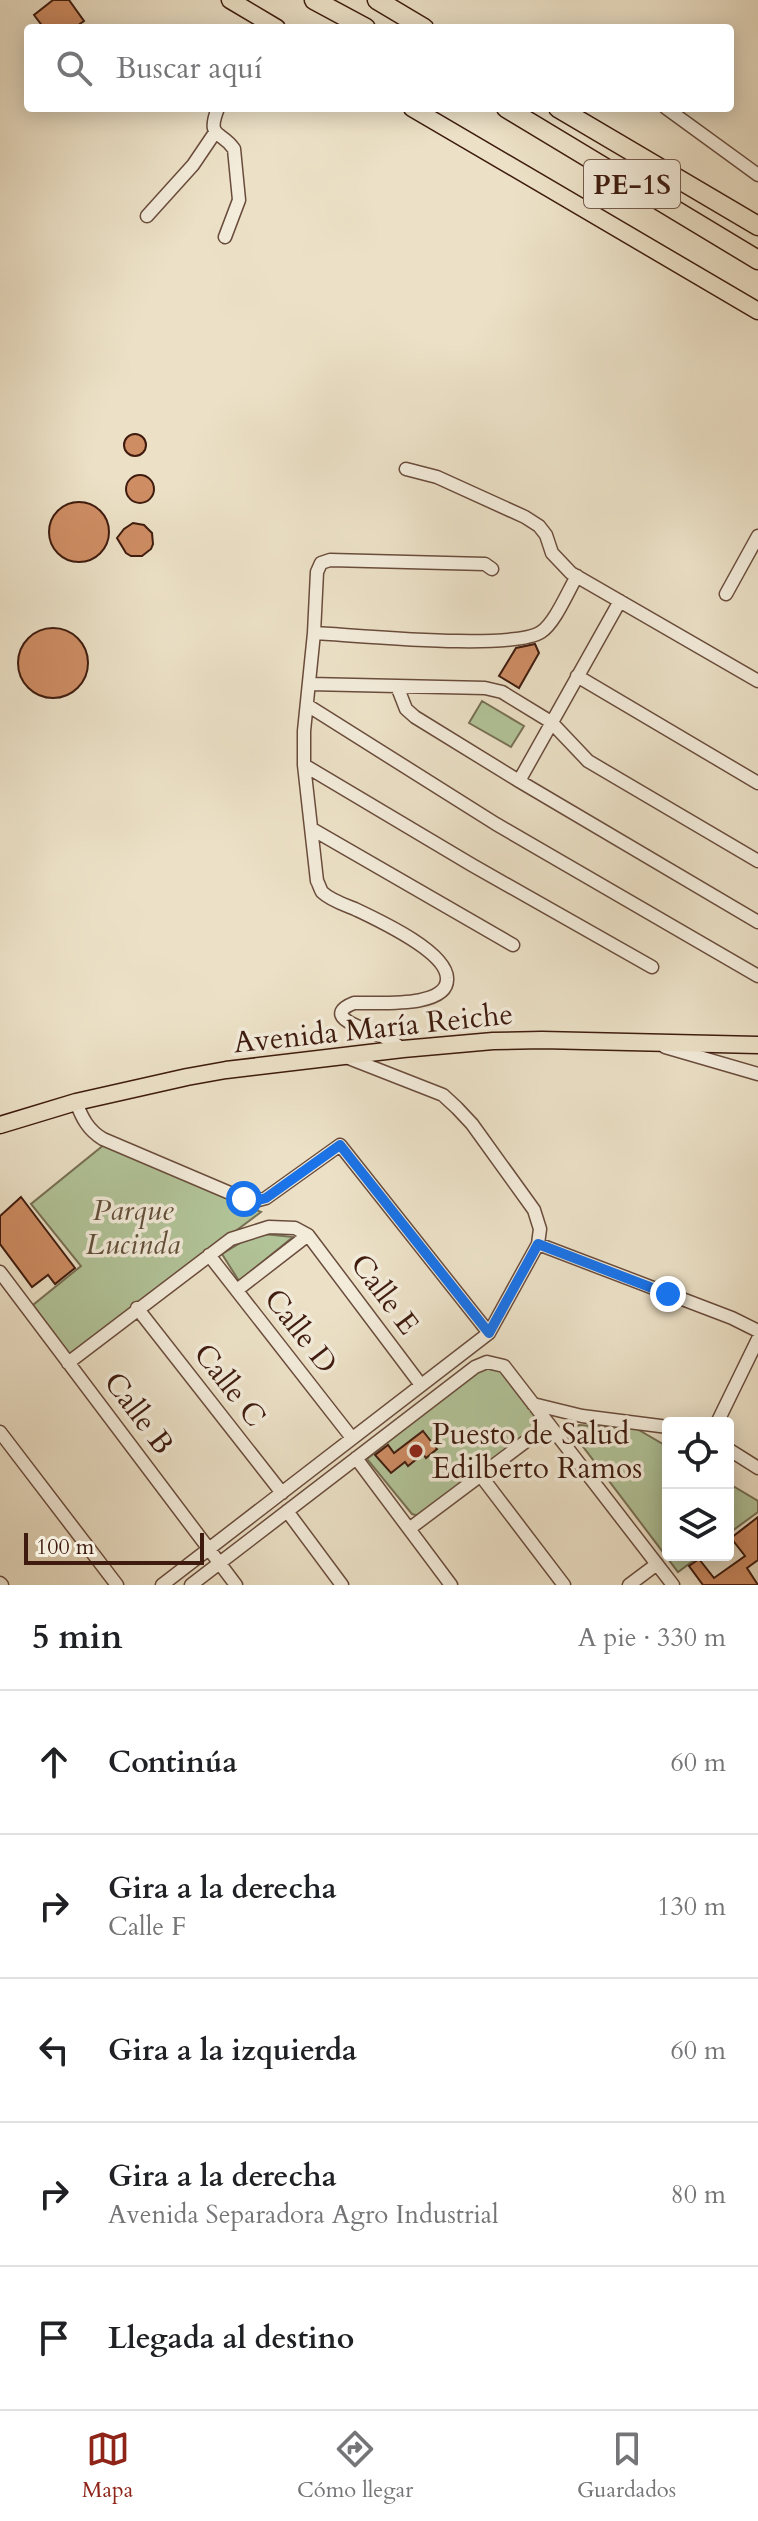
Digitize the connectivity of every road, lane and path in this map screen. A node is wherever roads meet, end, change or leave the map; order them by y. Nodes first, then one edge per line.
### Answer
1 (230, 0) edge
2 (314, 0) edge
3 (377, 0) edge
4 (252, 21) edge
5 (359, 24) edge
6 (417, 24) edge
7 (217, 112) edge
8 (419, 112) edge
9 (513, 112) edge
10 (565, 112) edge
11 (671, 112) edge
12 (214, 134) junction
13 (758, 175) edge
14 (147, 216) dead end
15 (758, 226) edge
16 (225, 237) dead end
17 (758, 260) edge
18 (758, 311) edge
19 (406, 469) dead end
20 (758, 536) edge
21 (492, 569) dead end
22 (577, 576) junction
23 (726, 594) dead end
24 (620, 601) junction
25 (314, 633) junction
26 (577, 676) junction
27 (758, 681) edge
28 (310, 684) junction
29 (397, 686) junction
30 (307, 705) junction
31 (551, 722) junction
32 (304, 765) junction
33 (756, 776) edge
34 (519, 781) junction
35 (312, 829) junction
36 (758, 861) edge
37 (758, 922) edge
38 (513, 945) dead end
39 (652, 967) dead end
40 (758, 976) edge
41 (650, 1043) junction
42 (758, 1045) edge
43 (403, 1049) junction
44 (344, 1056) junction
45 (758, 1074) edge
46 (76, 1102) junction
47 (0, 1125) edge
48 (308, 1235) junction
49 (538, 1244) junction
50 (209, 1255) junction
51 (3, 1281) edge
52 (237, 1290) junction
53 (137, 1308) junction
54 (758, 1331) edge
55 (489, 1333) junction
56 (758, 1339) edge
57 (68, 1363) junction
58 (421, 1385) junction
59 (533, 1404) junction
60 (720, 1417) edge
61 (549, 1424) junction
62 (662, 1426) edge
63 (0, 1432) edge
64 (352, 1438) junction
65 (734, 1453) edge
66 (356, 1458) junction
67 (758, 1468) edge
68 (481, 1476) junction
69 (282, 1493) junction
70 (287, 1511) junction
71 (409, 1529) junction
72 (209, 1549) junction
73 (220, 1564) junction
74 (657, 1564) junction
75 (117, 1585) edge
76 (162, 1585) edge
77 (191, 1585) edge
78 (236, 1585) edge
79 (342, 1585) edge
80 (451, 1585) edge
81 (564, 1585) edge
82 (629, 1585) edge
83 (673, 1585) edge

1 - 4 main road
2 - 5 highway
3 - 6 highway
7 - 12 street
8 - 18 main road
9 - 17 highway, PE-1S
10 - 15 highway, PE-1S
11 - 13 street
12 - 14 street
12 - 16 street
19 - 22 street
20 - 23 street
21 - 25 street
22 - 24 street
22 - 25 street
24 - 26 street
24 - 27 street
25 - 28 street
26 - 31 street
26 - 33 street
28 - 29 street
28 - 30 street
29 - 31 street
29 - 34 street
30 - 32 street
30 - 40 street
31 - 34 street
31 - 36 street
32 - 35 street
32 - 39 street
34 - 37 street
35 - 38 street
35 - 43 street
41 - 42 main road, Avenida María Reiche
41 - 43 main road, Avenida María Reiche
41 - 45 street
43 - 44 main road, Avenida María Reiche
44 - 46 main road, Avenida María Reiche
44 - 49 street
46 - 47 main road, Avenida María Reiche
46 - 55 street
48 - 50 street
48 - 52 street
48 - 58 street, Calle E
49 - 54 street
49 - 55 street
50 - 52 street, Calle D
50 - 53 street
51 - 57 street, Calle B
52 - 64 street, Calle D
53 - 57 street
53 - 69 street, Calle C
55 - 58 street
56 - 60 street
57 - 72 street, Calle B
58 - 64 street
59 - 61 street
59 - 62 street
59 - 66 street
61 - 68 street
61 - 74 street
63 - 75 street
64 - 69 street
65 - 67 street
66 - 70 street
66 - 71 street
68 - 71 street
68 - 81 street
69 - 72 street
70 - 73 street
70 - 79 street
71 - 80 street
72 - 73 street, Calle B
72 - 76 street
73 - 77 street
73 - 78 street, Calle B
74 - 82 street
74 - 83 street

